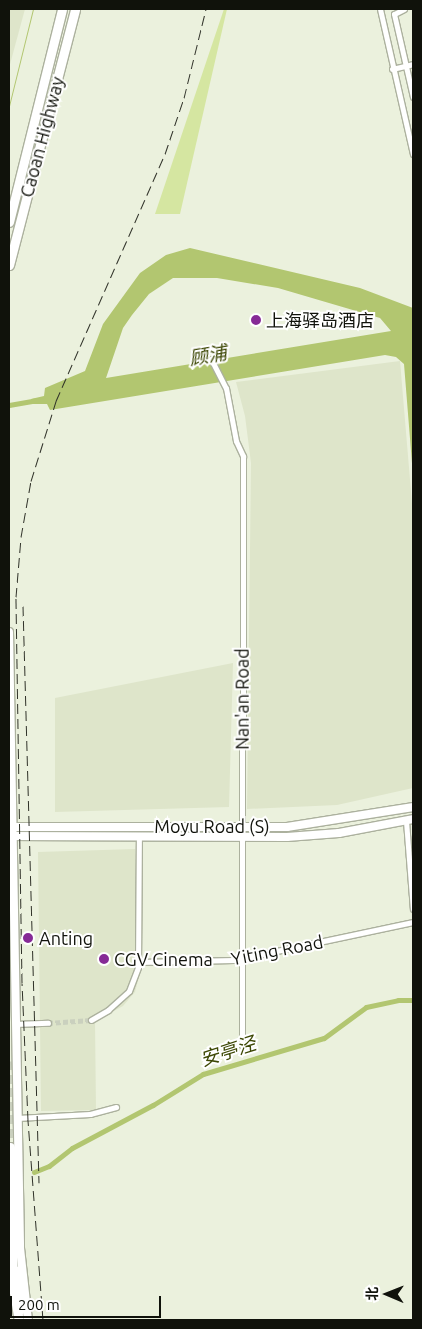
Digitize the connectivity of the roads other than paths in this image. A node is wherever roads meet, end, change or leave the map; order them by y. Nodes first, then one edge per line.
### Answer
1 (62, 9) edge
2 (75, 9) edge
3 (380, 9) edge
4 (404, 9) edge
5 (413, 64) edge
6 (405, 66) junction
7 (392, 68) junction
8 (413, 97) edge
9 (413, 154) edge
10 (9, 222) edge
11 (9, 265) edge
12 (211, 359) dead end
13 (9, 632) edge
14 (413, 807) edge
15 (410, 820) edge
16 (10, 827) edge
17 (241, 827) junction
18 (10, 836) edge
19 (139, 836) junction
20 (241, 837) junction
21 (413, 909) edge
22 (413, 922) edge
23 (240, 958) junction
24 (138, 962) junction
25 (91, 1020) tunnel mouth
26 (48, 1023) tunnel mouth
27 (14, 1024) junction
28 (242, 1045) dead end
29 (116, 1107) dead end
30 (13, 1118) edge
31 (10, 1147) dead end
32 (20, 1239) junction
33 (20, 1320) edge
34 (28, 1320) edge

1 - 10 highway, Caoan Highway
2 - 11 highway, Caoan Highway
3 - 7 street
4 - 6 street
5 - 6 street
6 - 7 street
6 - 8 street
7 - 9 street
12 - 17 street, Nan'an Road
13 - 16 main road
14 - 17 main road, Moyu Road (S)
15 - 20 main road, Moyu Road (S)
15 - 21 street
16 - 17 main road, Moyu Road (S)
16 - 18 main road
17 - 20 street, Nan'an Road
18 - 19 main road, Moyu Road (S)
18 - 27 main road
19 - 20 main road, Moyu Road (S)
19 - 24 street
20 - 23 street, Nan'an Road
22 - 23 street, Yiting Road
23 - 24 street, Yiting Road
23 - 28 street, Nan'an Road
24 - 25 street
26 - 27 street
27 - 30 main road
29 - 30 street
30 - 32 main road
31 - 33 highway
32 - 33 main road
32 - 34 main road

